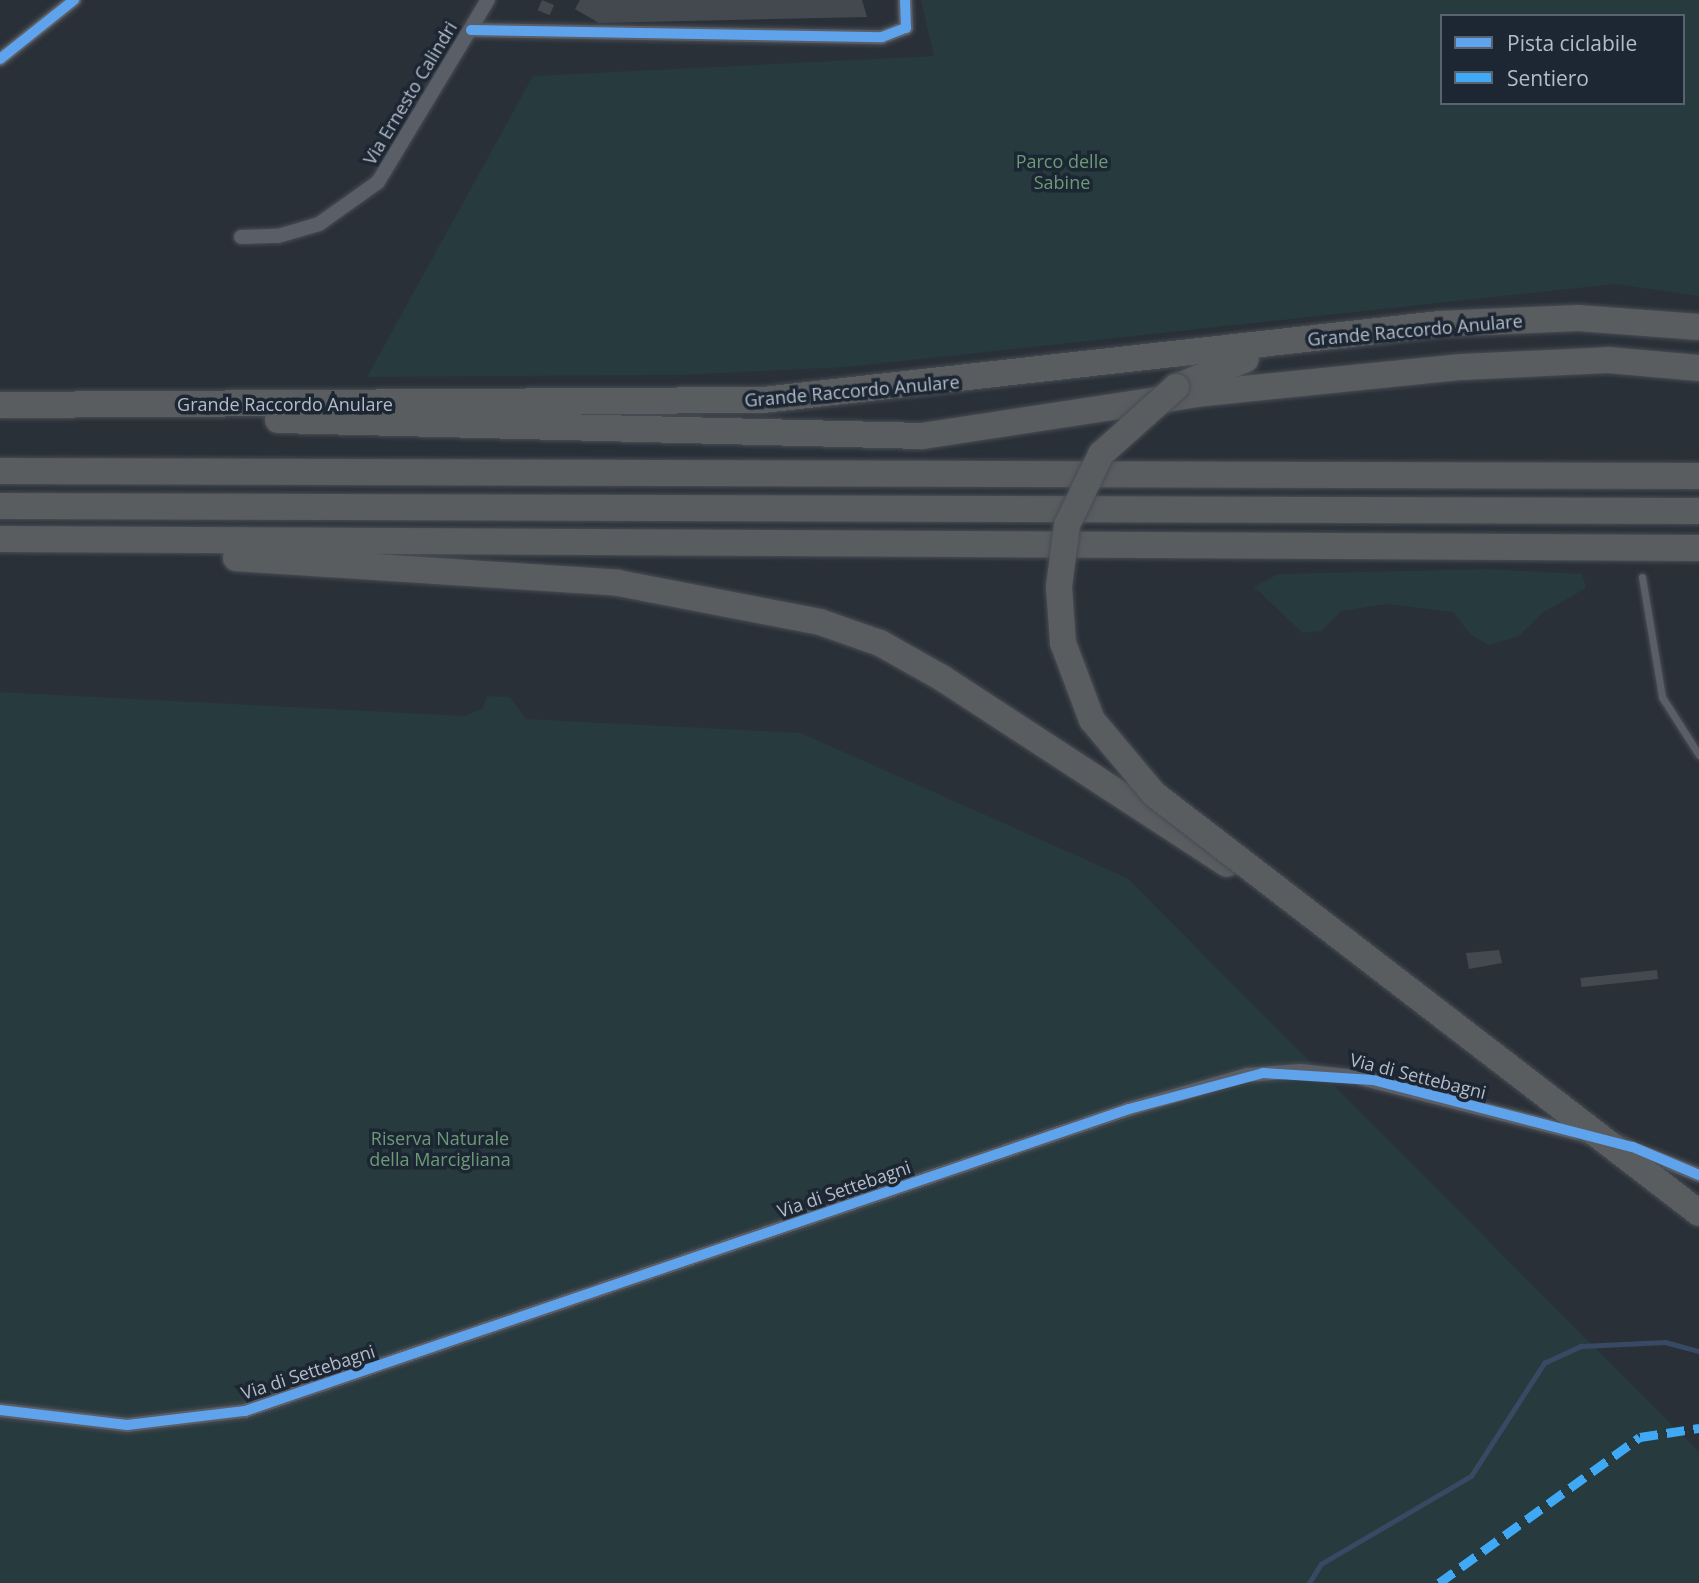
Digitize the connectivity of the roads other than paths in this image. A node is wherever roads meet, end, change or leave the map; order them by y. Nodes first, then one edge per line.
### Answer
1 (74, 0) edge
2 (488, 0) edge
3 (905, 0) edge
4 (471, 30) junction
5 (0, 59) edge
6 (241, 237) dead end
7 (1699, 327) edge
8 (1343, 335) junction
9 (1699, 368) edge
10 (0, 405) edge
11 (88, 405) junction
12 (0, 471) edge
13 (1699, 476) edge
14 (0, 506) edge
15 (1699, 511) edge
16 (0, 539) edge
17 (0, 546) edge
18 (1699, 548) edge
19 (1642, 577) dead end
20 (1699, 755) edge
21 (1324, 928) junction
22 (1699, 1175) edge
23 (1699, 1213) edge
24 (0, 1410) edge

1 - 5 street
2 - 4 street, Via Ernesto Calindri
3 - 4 street
4 - 6 street, Via Ernesto Calindri
7 - 8 highway, Grande Raccordo Anulare
8 - 11 highway, Grande Raccordo Anulare
8 - 21 highway, bridge
9 - 11 highway
10 - 11 highway, Grande Raccordo Anulare
12 - 13 highway
14 - 15 highway
16 - 18 highway
17 - 21 highway, bridge
19 - 20 lane
21 - 23 highway, bridge
22 - 24 street, Via di Settebagni

